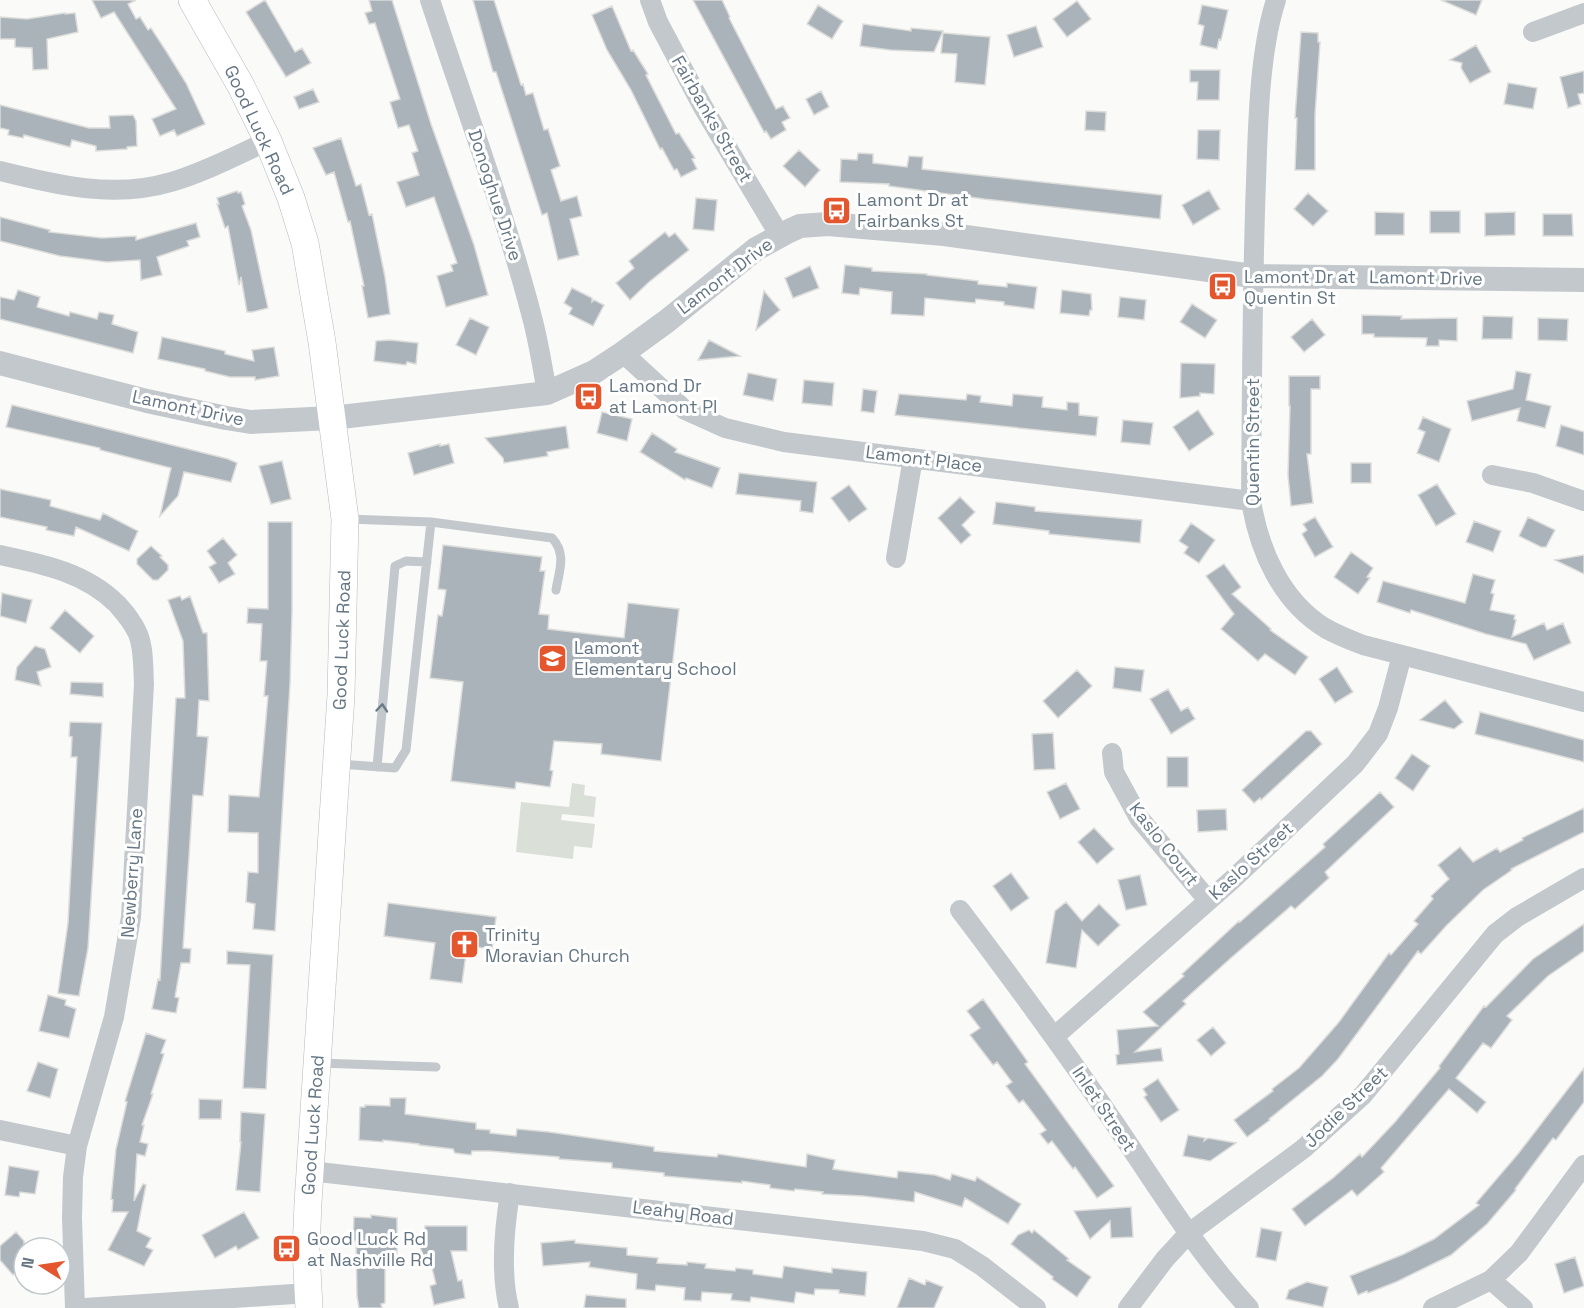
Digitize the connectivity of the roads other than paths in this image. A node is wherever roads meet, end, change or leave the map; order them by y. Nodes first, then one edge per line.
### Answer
1 (192, 0) edge
2 (430, 0) edge
3 (650, 0) edge
4 (1276, 0) edge
5 (1584, 13) edge
6 (1533, 32) dead end
7 (268, 141) junction
8 (0, 171) edge
9 (780, 236) junction
10 (1253, 276) junction
11 (1584, 280) edge
12 (623, 353) junction
13 (0, 363) edge
14 (547, 393) junction
15 (332, 418) junction
16 (913, 458) junction
17 (1492, 475) dead end
18 (1251, 501) junction
19 (1584, 501) edge
20 (345, 519) junction
21 (431, 522) junction
22 (0, 555) edge
23 (896, 558) dead end
24 (427, 562) junction
25 (556, 590) dead end
26 (1402, 655) junction
27 (1584, 702) edge
28 (1113, 753) dead end
29 (337, 763) junction
30 (377, 767) junction
31 (1584, 878) edge
32 (1208, 900) junction
33 (960, 910) dead end
34 (1055, 1036) junction
35 (316, 1063) junction
36 (436, 1067) dead end
37 (0, 1130) edge
38 (76, 1146) junction
39 (1584, 1165) edge
40 (310, 1171) junction
41 (510, 1193) junction
42 (1189, 1233) junction
43 (1491, 1280) junction
44 (308, 1301) edge
45 (75, 1308) edge
46 (85, 1308) edge
47 (508, 1308) edge
48 (1036, 1308) edge
49 (1128, 1308) edge
50 (1249, 1308) edge
51 (1432, 1308) edge
52 (1523, 1308) edge

1 - 7 main road, Good Luck Road
2 - 14 street, Donoghue Drive
3 - 9 street, Fairbanks Street
4 - 10 street, Quentin Street
5 - 6 street
7 - 8 street
7 - 15 main road, Good Luck Road
9 - 10 street, Lamont Drive
9 - 12 street, Lamont Drive
10 - 11 street, Lamont Drive
10 - 18 street, Quentin Street
12 - 14 street, Lamont Drive
12 - 16 street, Lamont Place
13 - 15 street, Lamont Drive
14 - 15 street, Lamont Drive
15 - 20 main road, Good Luck Road
16 - 18 street, Lamont Place
16 - 23 street
17 - 19 street
18 - 26 street, Quentin Street
20 - 21 lane
20 - 29 main road, Good Luck Road
21 - 24 lane
21 - 25 lane
22 - 38 street, Newberry Lane
24 - 30 lane
30 -> 24 lane
26 - 27 street, Quentin Street
26 - 32 street, Kaslo Street
28 - 32 street, Kaslo Court
29 - 30 lane
29 - 35 main road, Good Luck Road
31 - 42 street, Jodie Street
32 - 34 street, Kaslo Street
33 - 34 street, Inlet Street
34 - 42 street, Inlet Street
35 - 36 lane
35 - 40 main road, Good Luck Road
37 - 38 street
38 - 45 street, Newberry Lane
39 - 43 street
40 - 41 street, Leahy Road
40 - 44 main road, Good Luck Road
41 - 47 street
41 - 48 street, Leahy Road
42 - 49 street, Jodie Street
42 - 50 street, Inlet Street
43 - 51 street
43 - 52 street
44 - 46 street

